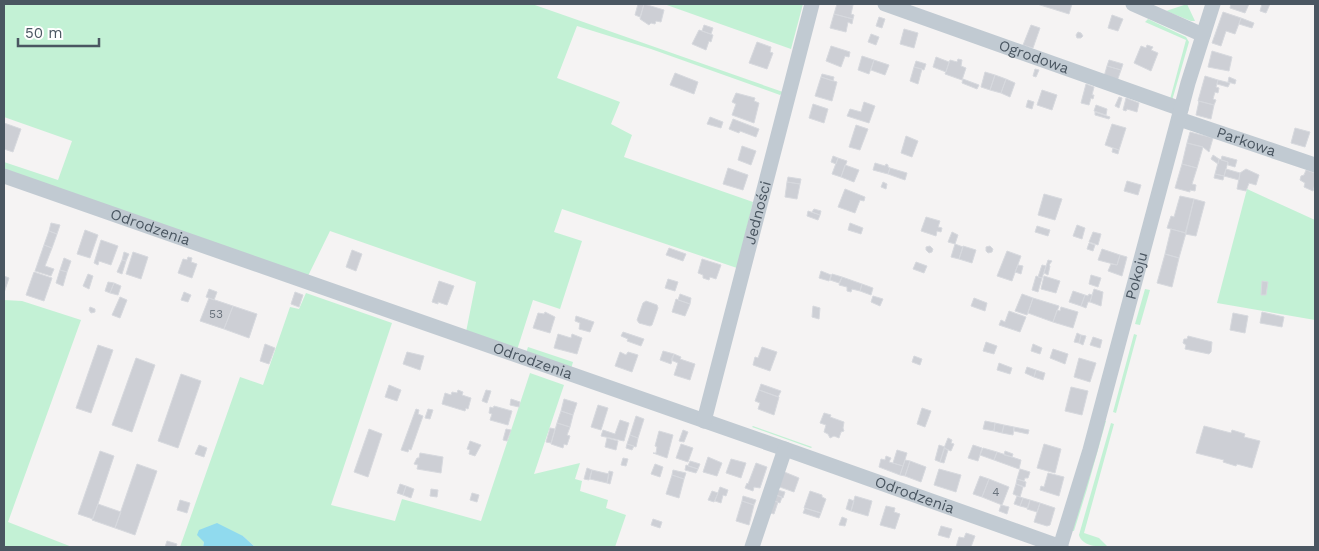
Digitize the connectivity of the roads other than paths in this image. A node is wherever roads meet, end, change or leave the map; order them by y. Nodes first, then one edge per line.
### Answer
1 (812, 4) edge
2 (885, 4) edge
3 (1133, 4) edge
4 (1213, 4) edge
5 (1202, 35) junction
6 (1180, 114) junction
7 (1315, 164) edge
8 (4, 176) edge
9 (704, 421) junction
10 (785, 449) junction
11 (752, 547) edge
12 (1060, 547) edge

1 - 9 street, Jedności
2 - 6 street, Ogrodowa
3 - 5 street
4 - 5 street, Pokoju
5 - 6 street, Pokoju
6 - 7 street, Parkowa
6 - 12 street, Pokoju
8 - 9 street, Odrodzenia
9 - 10 street, Odrodzenia
10 - 11 street
10 - 12 street, Odrodzenia

